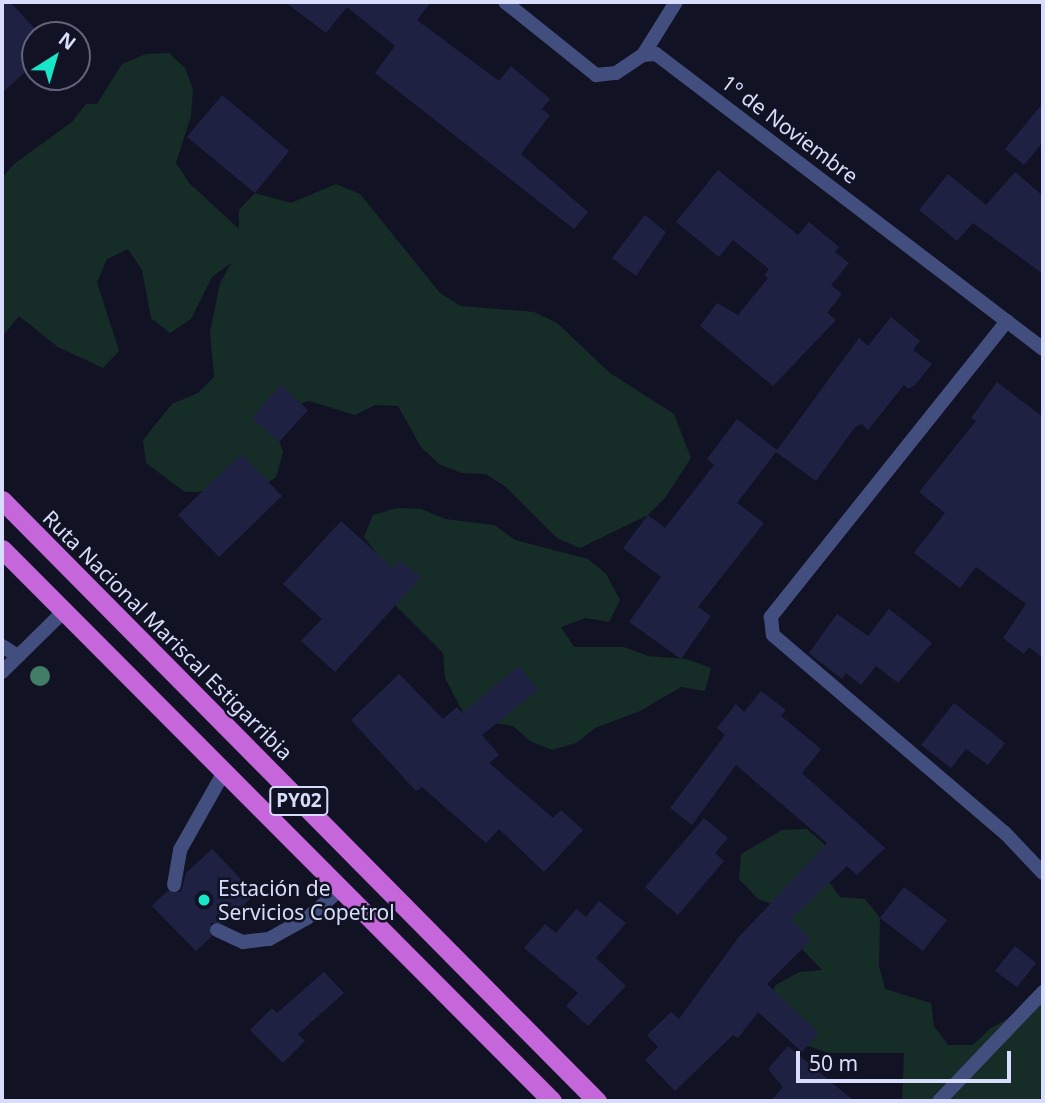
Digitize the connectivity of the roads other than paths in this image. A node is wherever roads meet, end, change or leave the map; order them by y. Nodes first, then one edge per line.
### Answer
1 (505, 2) edge
2 (676, 2) edge
3 (643, 55) junction
4 (1007, 321) junction
5 (1043, 349) edge
6 (2, 500) edge
7 (2, 549) edge
8 (64, 611) junction
9 (2, 646) edge
10 (18, 656) junction
11 (2, 672) edge
12 (224, 772) junction
13 (1043, 873) edge
14 (174, 885) dead end
15 (341, 889) junction
16 (217, 930) dead end
17 (1043, 992) edge
18 (552, 1101) edge
19 (597, 1101) edge
20 (939, 1101) edge

1 - 3 street
2 - 3 street
3 - 4 street, 1º de Noviembre
4 - 5 street, 1º de Noviembre
4 - 13 street
6 - 19 highway, Ruta Nacional Mariscal Estigarribia / PY02
7 - 8 highway, PY02
8 - 10 street
8 - 12 highway, PY02
9 - 10 street
10 - 11 street
12 - 14 street
12 - 15 highway, PY02
15 - 16 street
15 - 18 highway, PY02
17 - 20 street

